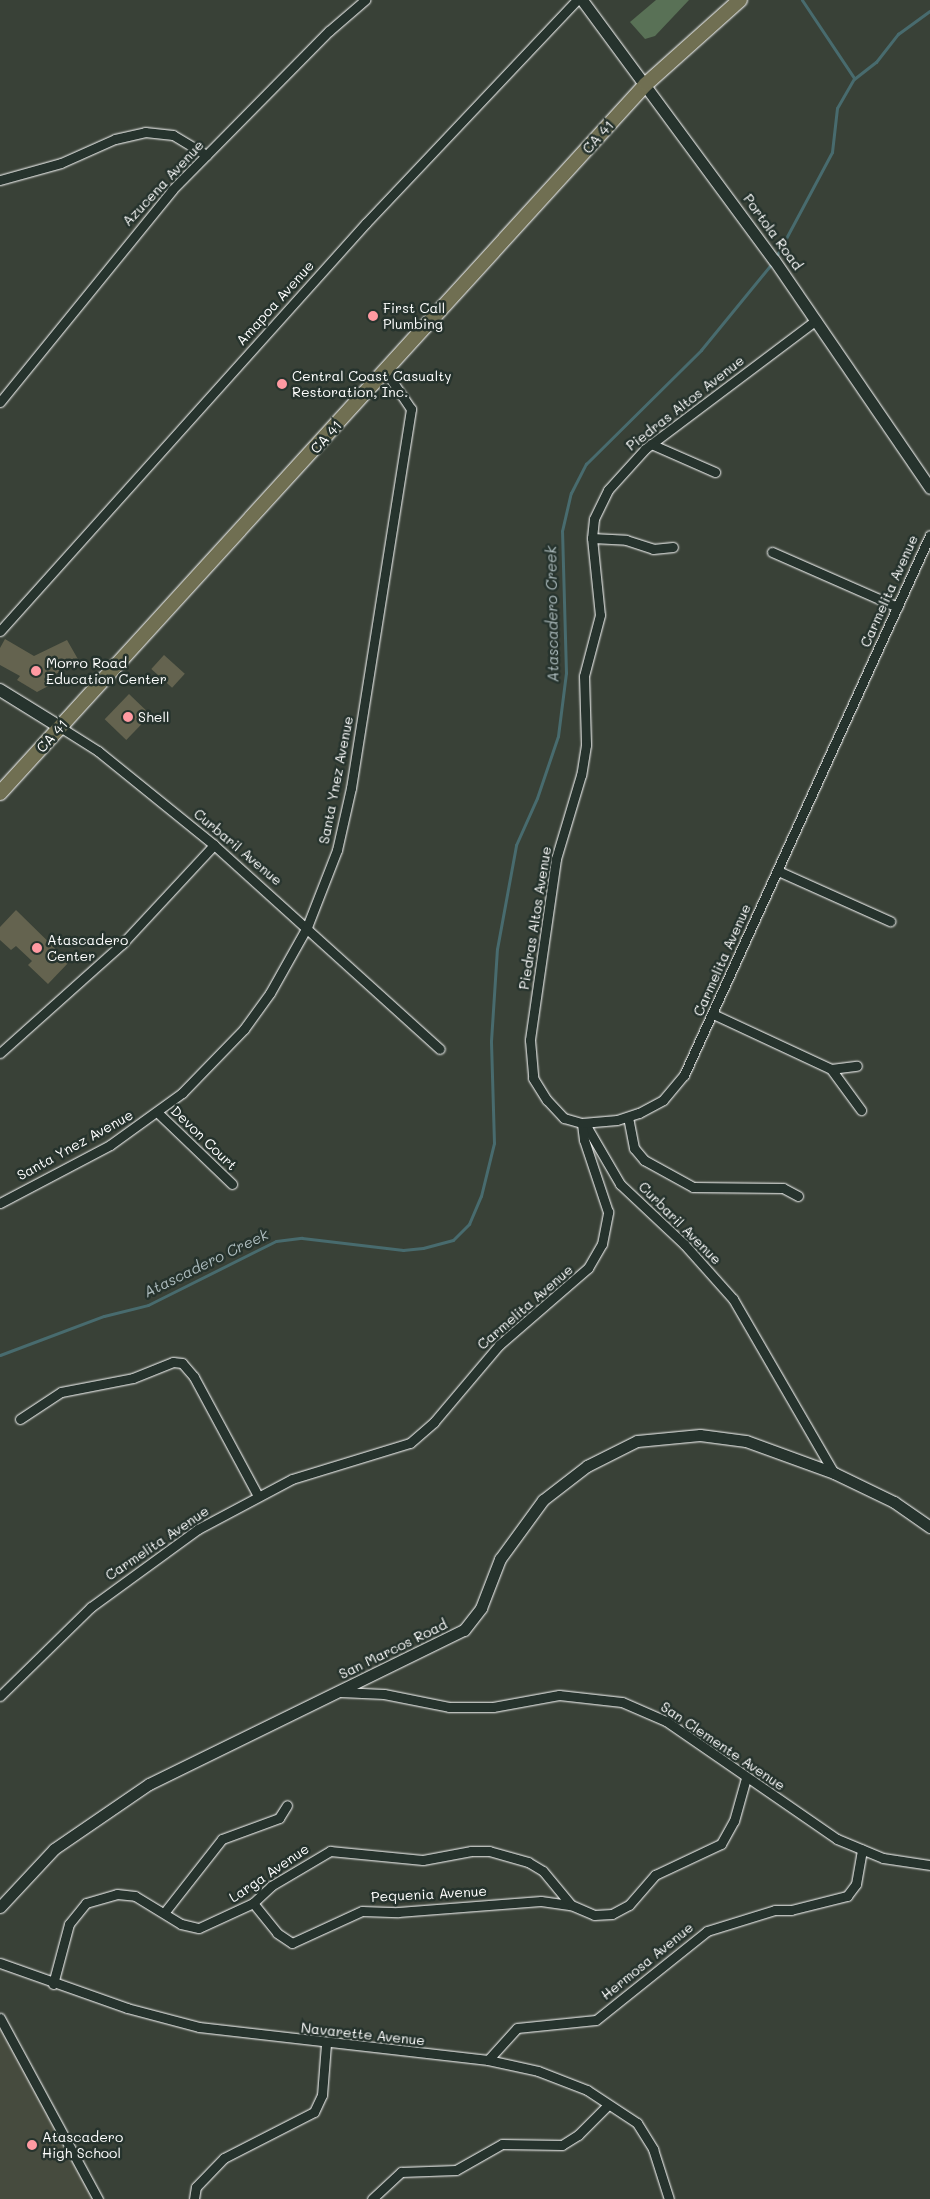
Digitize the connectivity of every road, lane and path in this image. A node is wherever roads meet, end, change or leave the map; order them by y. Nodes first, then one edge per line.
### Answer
1 (365, 0) edge
2 (577, 0) edge
3 (582, 0) edge
4 (740, 0) edge
5 (646, 84) junction
6 (206, 155) junction
7 (0, 180) edge
8 (816, 320) junction
9 (386, 372) junction
10 (0, 402) edge
11 (651, 444) junction
12 (715, 472) dead end
13 (930, 488) edge
14 (930, 535) edge
15 (592, 538) junction
16 (673, 547) dead end
17 (772, 552) dead end
18 (897, 607) junction
19 (0, 631) edge
20 (0, 690) edge
21 (60, 727) junction
22 (0, 793) edge
23 (214, 845) junction
24 (778, 871) junction
25 (890, 921) dead end
26 (307, 927) junction
27 (713, 1014) junction
28 (440, 1049) dead end
29 (0, 1053) edge
30 (857, 1066) dead end
31 (831, 1069) junction
32 (861, 1110) dead end
33 (157, 1112) junction
34 (628, 1117) junction
35 (582, 1123) junction
36 (232, 1184) dead end
37 (798, 1196) dead end
38 (0, 1203) edge
39 (20, 1419) dead end
40 (834, 1473) junction
41 (258, 1496) junction
42 (930, 1527) edge
43 (340, 1692) junction
44 (0, 1696) edge
45 (746, 1778) junction
46 (287, 1805) dead end
47 (862, 1850) junction
48 (930, 1865) edge
49 (253, 1903) junction
50 (571, 1905) junction
51 (0, 1907) edge
52 (164, 1913) junction
53 (0, 1963) edge
54 (53, 1984) junction
55 (0, 2018) edge
56 (326, 2044) junction
57 (488, 2060) junction
58 (608, 2105) junction
59 (98, 2199) edge
60 (194, 2199) edge
61 (372, 2199) edge
62 (669, 2199) edge

1 - 6 street, Azucena Avenue
2 - 19 street, Amapoa Avenue
3 - 5 street, Portola Road
4 - 5 main road, CA 41 / CA 41
5 - 8 street, Portola Road
5 - 9 main road, CA 41 / CA 41
6 - 7 street
6 - 10 street, Azucena Avenue
8 - 11 street, Piedras Altos Avenue
8 - 13 street, Portola Road
9 - 21 main road, CA 41 / CA 41
9 - 26 street, Santa Ynez Avenue
11 - 12 street
11 - 15 street, Piedras Altos Avenue
14 - 18 street, Carmelita Avenue
15 - 16 street
15 - 35 street, Piedras Altos Avenue
17 - 18 street
18 - 24 street, Carmelita Avenue
20 - 21 main road, Curbaril Avenue
21 - 22 main road, CA 41 / CA 41
21 - 23 street, Curbaril Avenue
23 - 26 street, Curbaril Avenue
23 - 29 street
24 - 25 street
24 - 27 street, Carmelita Avenue
26 - 28 street, Curbaril Avenue
26 - 33 street, Santa Ynez Avenue
27 - 31 street
27 - 34 street, Carmelita Avenue
30 - 31 street
31 - 32 street
33 - 36 street, Devon Court
33 - 38 street, Santa Ynez Avenue
34 - 35 street, Carmelita Avenue
34 - 37 street
35 - 40 street, Curbaril Avenue
35 - 41 street, Carmelita Avenue
39 - 41 street
40 - 42 street, San Marcos Road
40 - 43 street, San Marcos Road
41 - 44 street, Carmelita Avenue
43 - 45 street, San Clemente Avenue
43 - 51 street, San Marcos Road
45 - 47 street, San Clemente Avenue
45 - 50 street, Larga Avenue
46 - 52 street
47 - 48 street, San Clemente Avenue
47 - 57 street, Hermosa Avenue
49 - 50 street, Pequenia Avenue
49 - 50 street, Larga Avenue
49 - 52 street, Larga Avenue
52 - 54 street, Larga Avenue
53 - 54 street, Navarette Avenue
54 - 56 street, Navarette Avenue
55 - 59 street
56 - 57 street, Navarette Avenue
56 - 60 street
57 - 58 street, Navarette Avenue
58 - 61 street
58 - 62 street, Navarette Avenue

